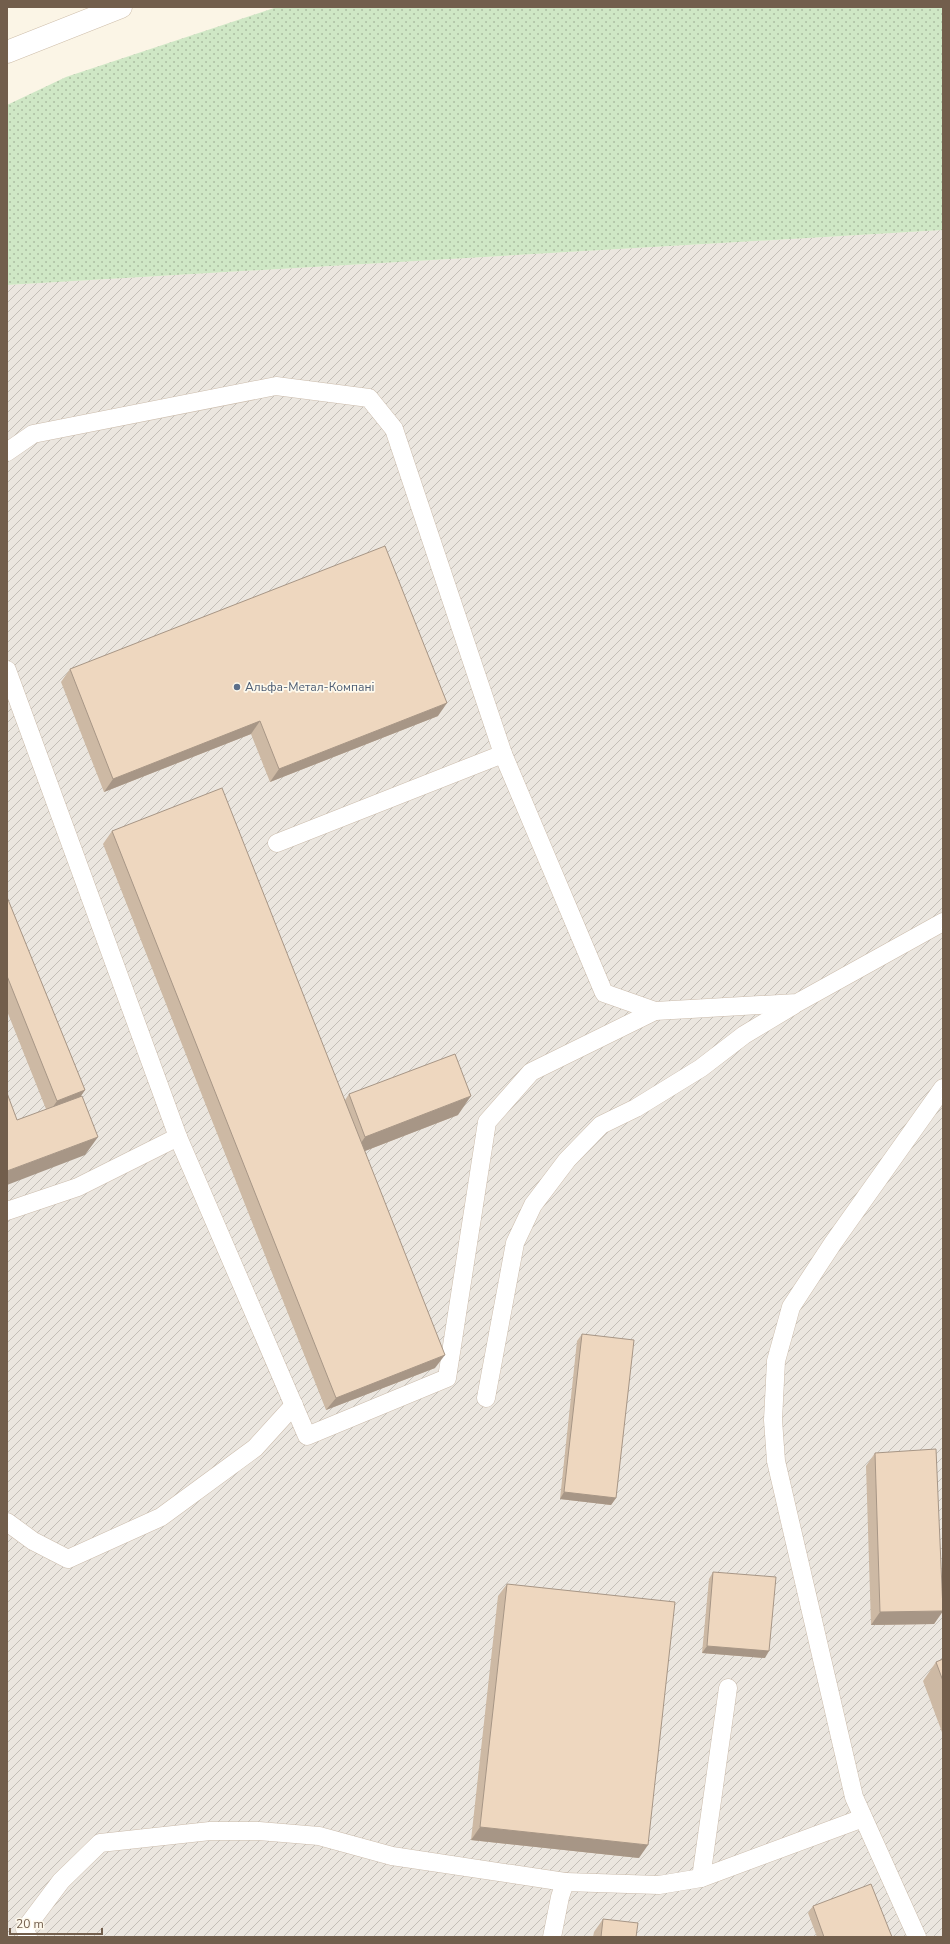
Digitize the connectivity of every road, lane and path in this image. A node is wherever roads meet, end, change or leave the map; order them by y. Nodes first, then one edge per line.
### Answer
1 (121, 7) edge
2 (7, 52) edge
3 (7, 452) edge
4 (7, 670) edge
5 (503, 754) junction
6 (277, 843) dead end
7 (943, 922) edge
8 (796, 1003) junction
9 (655, 1011) junction
10 (943, 1088) edge
11 (178, 1137) junction
12 (7, 1211) edge
13 (486, 1398) dead end
14 (294, 1405) junction
15 (7, 1522) edge
16 (728, 1688) dead end
17 (863, 1818) junction
18 (701, 1878) junction
19 (565, 1882) junction
20 (28, 1937) edge
21 (552, 1937) edge
22 (917, 1937) edge

1 - 2 main road
3 - 5 lane
4 - 11 lane
5 - 6 lane
5 - 9 lane
7 - 8 lane
8 - 9 lane
8 - 13 lane
9 - 14 lane
10 - 17 lane
11 - 12 lane
11 - 14 lane
14 - 15 lane
16 - 18 lane
17 - 18 lane
17 - 22 lane
18 - 19 lane
19 - 20 lane
19 - 21 lane

